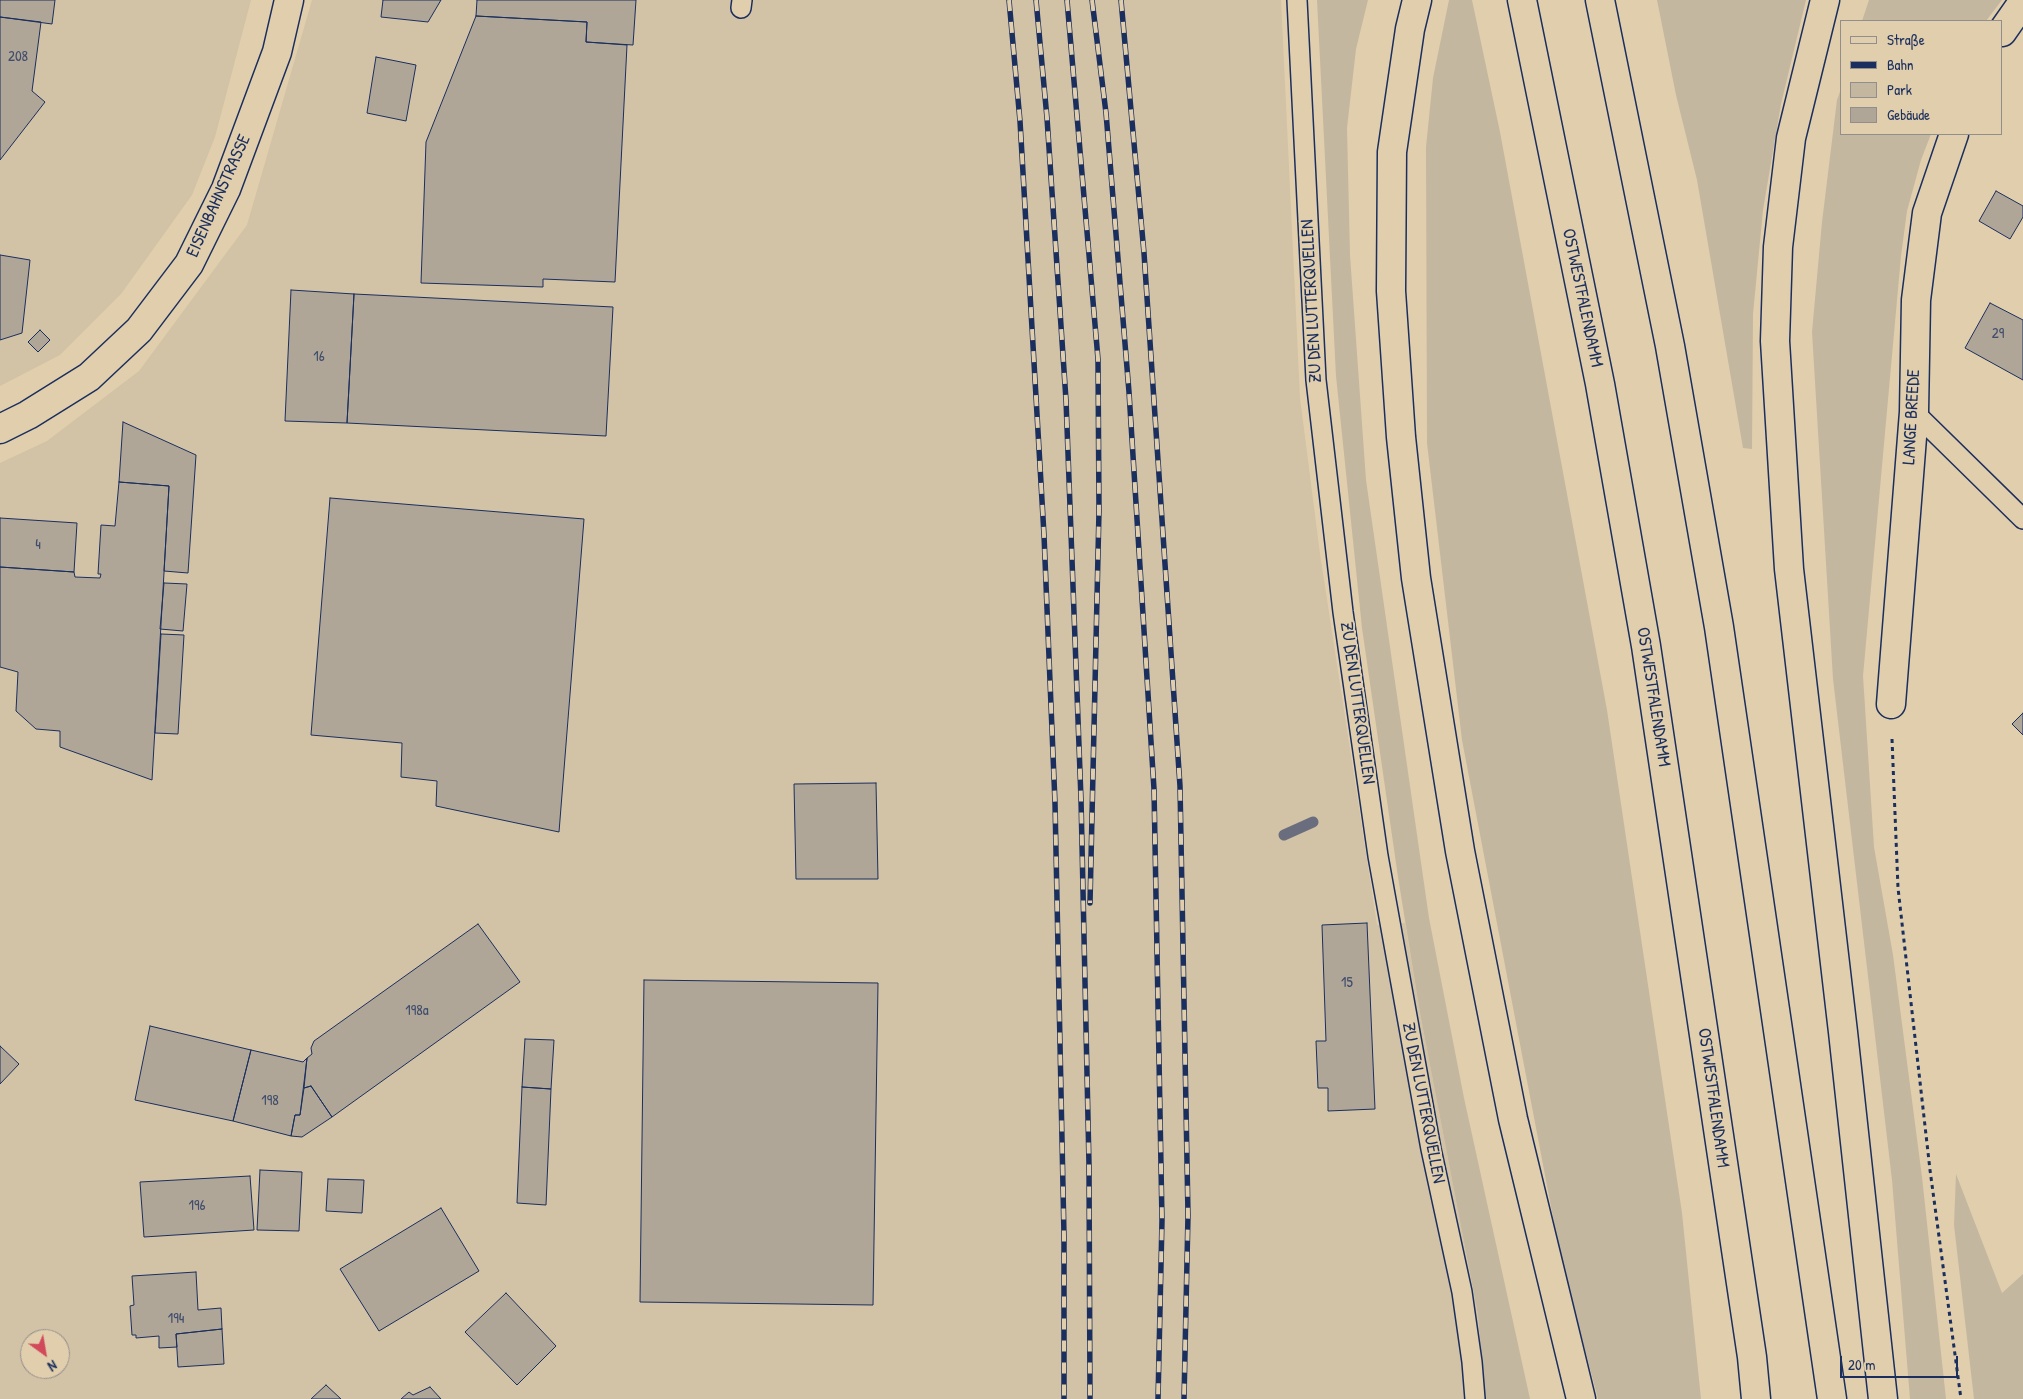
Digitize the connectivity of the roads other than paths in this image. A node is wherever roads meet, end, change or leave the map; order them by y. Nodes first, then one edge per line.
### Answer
1 (289, 0) edge
2 (1298, 0) edge
3 (1417, 0) edge
4 (1522, 0) edge
5 (1600, 0) edge
6 (1825, 0) edge
7 (2023, 2) edge
8 (2003, 31) edge
9 (1954, 135) edge
10 (1914, 412) junction
11 (0, 429) edge
12 (2023, 519) edge
13 (1890, 704) road end
14 (1475, 1399) edge
15 (1581, 1399) edge
16 (1756, 1399) edge
17 (1832, 1399) edge
18 (1883, 1399) edge

1 - 11 main road, EISENBAHNSTRASSE
2 - 14 lane, ZU DEN LUTTERQUELLEN
3 - 15 main road
4 - 16 main road, OSTWESTFALENDAMM
5 - 17 main road
6 - 18 main road
7 - 8 main road
9 - 10 main road, LANGE BREEDE
10 - 12 lane
10 - 13 main road, LANGE BREEDE

